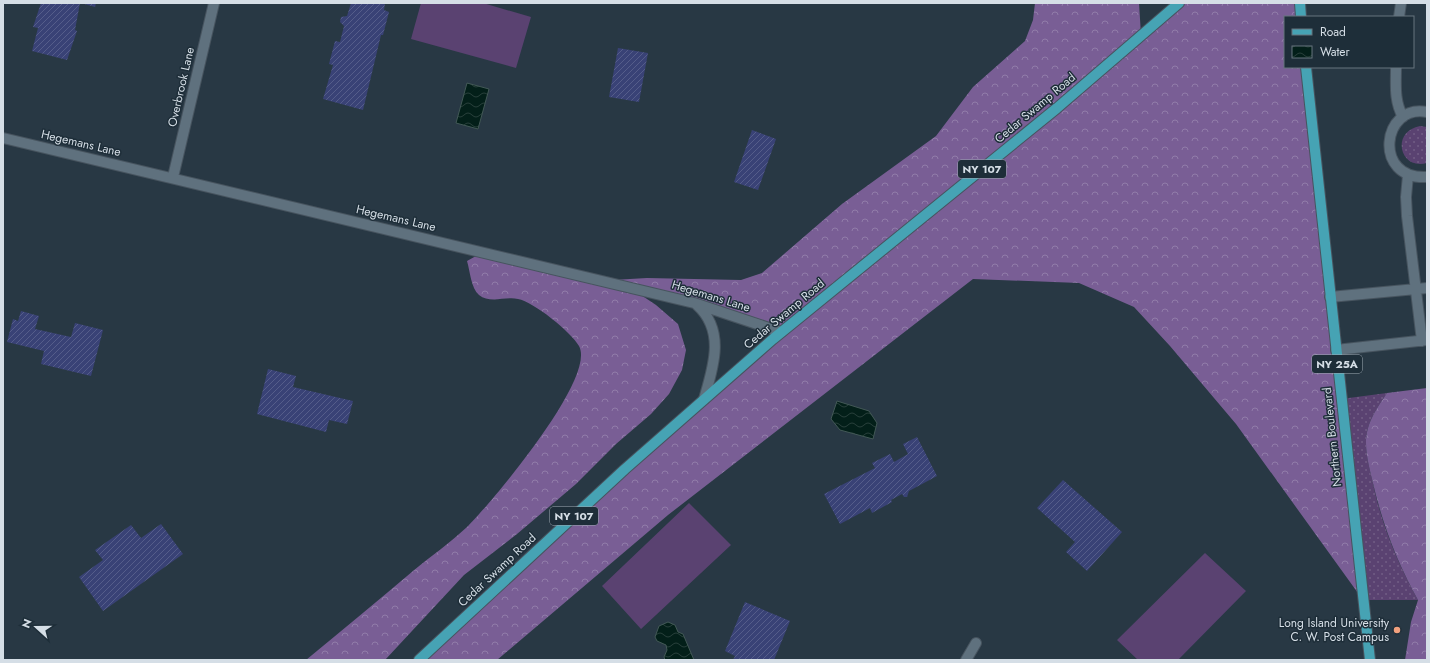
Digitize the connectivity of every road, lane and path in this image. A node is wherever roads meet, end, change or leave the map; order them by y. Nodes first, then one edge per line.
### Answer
1 (214, 3) edge
2 (1179, 3) edge
3 (1300, 3) edge
4 (1401, 3) edge
5 (1301, 16) edge
6 (1399, 16) edge
7 (1306, 68) edge
8 (1396, 68) edge
9 (1427, 112) edge
10 (1403, 117) junction
11 (3, 138) edge
12 (1408, 175) junction
13 (1427, 177) edge
14 (173, 178) junction
15 (1422, 289) edge
16 (1330, 297) junction
17 (694, 302) junction
18 (781, 332) junction
19 (1424, 341) edge
20 (1336, 350) junction
21 (704, 399) junction
22 (976, 643) dead end
23 (419, 660) edge
24 (966, 660) edge
25 (1370, 660) edge

1 - 14 street, Overbrook Lane
2 - 18 main road, Cedar Swamp Road / NY 107
3 - 5 main road
4 - 6 street
7 - 16 main road, Northern Boulevard / NY 25A
8 - 10 street
9 - 10 street
10 - 12 street
11 - 14 street, Hegemans Lane
12 - 13 street
12 - 15 street
14 - 17 street, Hegemans Lane
15 - 16 street
15 - 19 street
16 - 20 main road, Northern Boulevard / NY 25A
17 - 18 street, Hegemans Lane
17 - 21 street
18 - 21 main road, Cedar Swamp Road / NY 107
19 - 20 street
20 - 25 main road, Northern Boulevard / NY 25A
21 - 23 main road, Cedar Swamp Road / NY 107
22 - 24 street

